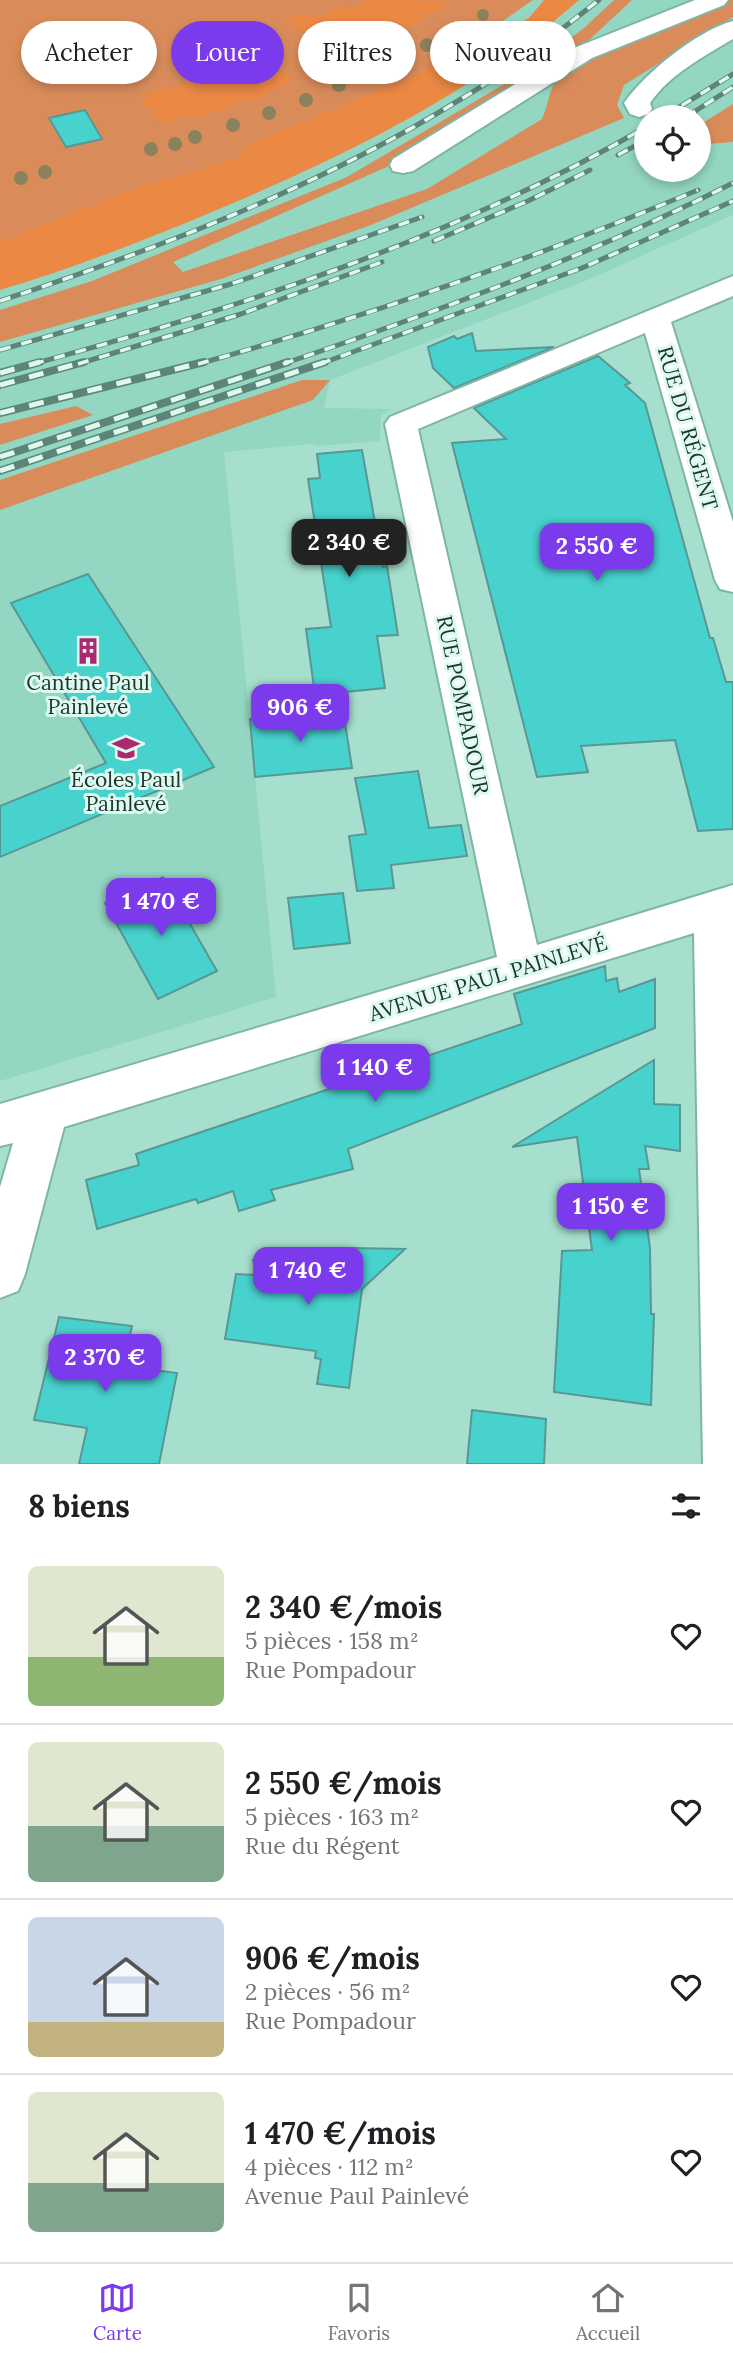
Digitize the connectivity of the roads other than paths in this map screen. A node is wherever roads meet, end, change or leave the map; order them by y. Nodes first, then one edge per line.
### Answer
1 (716, 0) edge
2 (733, 29) edge
3 (637, 105) edge
4 (403, 165) dead end
5 (733, 285) edge
6 (655, 317) junction
7 (733, 580) edge
8 (724, 906) edge
9 (521, 969) junction
10 (45, 1111) junction
11 (0, 1125) edge
12 (0, 1274) edge
13 (730, 1464) edge

1 - 4 street
2 - 3 street
5 - 6 street, RUE POMPADOUR
6 - 7 street, RUE DU RÉGENT
6 - 9 street, RUE POMPADOUR
8 - 9 street, AVENUE PAUL PAINLEVÉ
8 - 13 street
9 - 10 street, AVENUE PAUL PAINLEVÉ
10 - 11 street, AVENUE PAUL PAINLEVÉ
10 - 12 street

